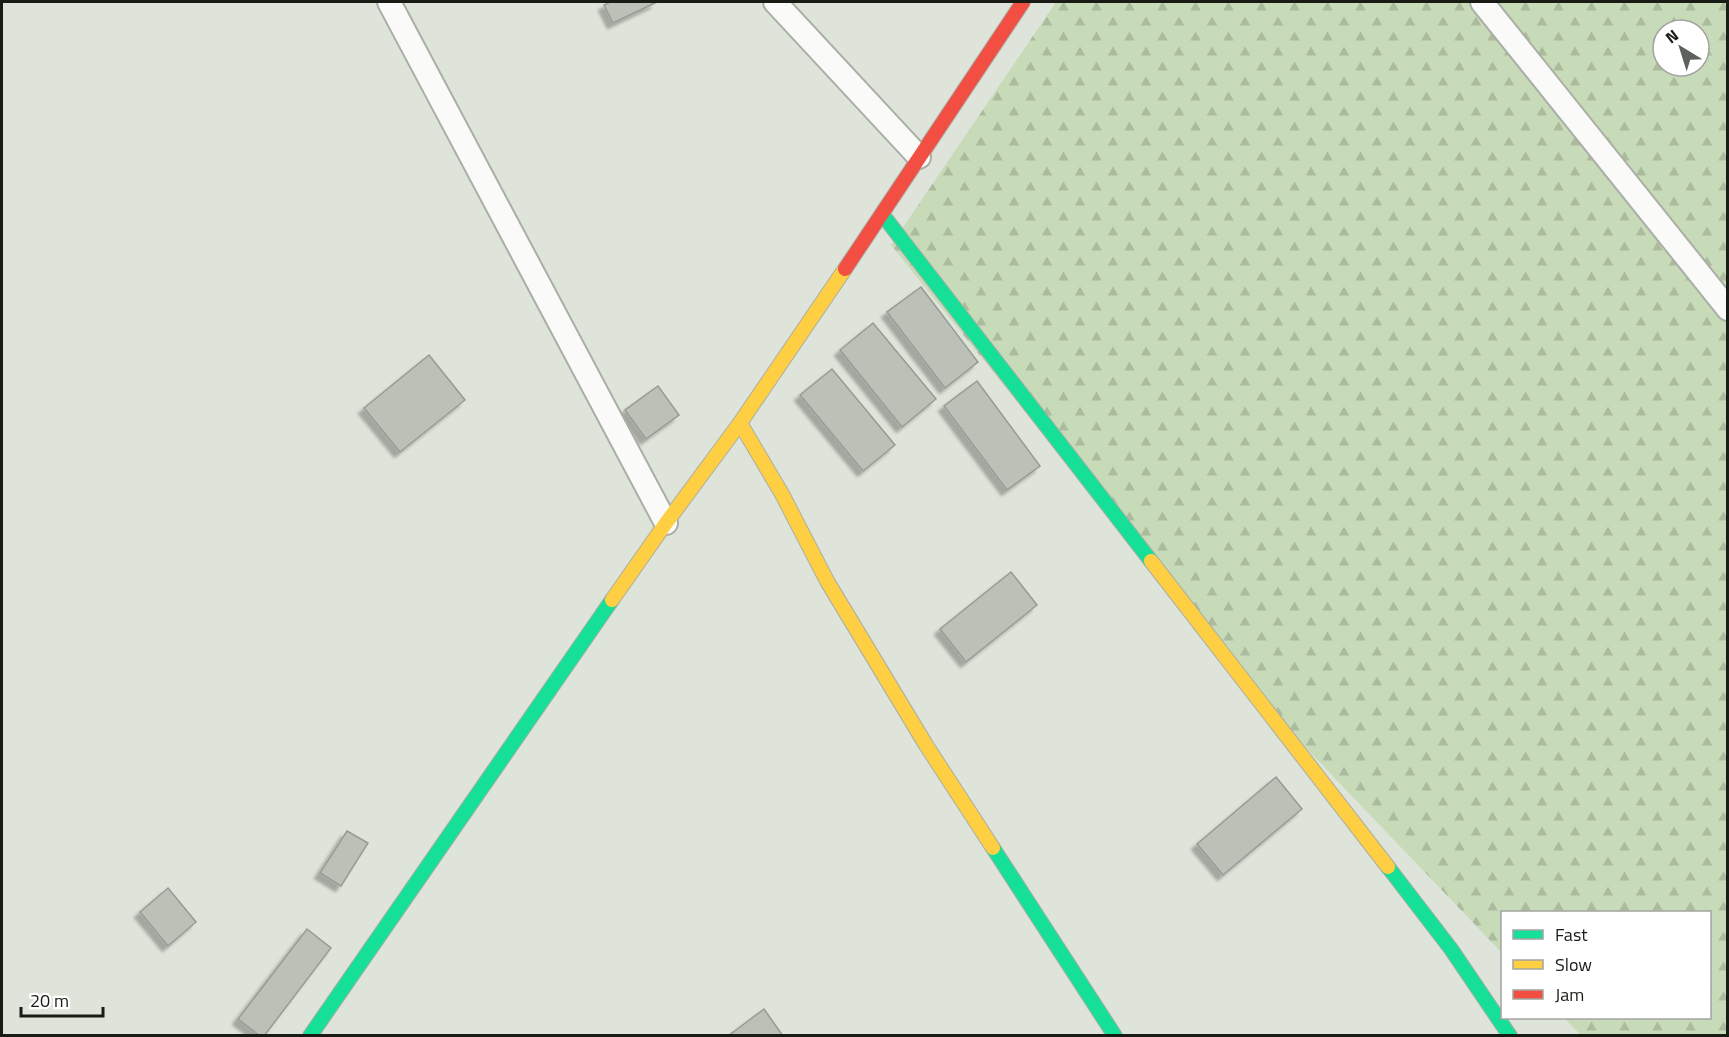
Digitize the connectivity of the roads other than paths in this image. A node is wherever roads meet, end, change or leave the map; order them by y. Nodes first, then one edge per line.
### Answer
1 (389, 2) edge
2 (775, 2) edge
3 (1023, 2) edge
4 (1482, 2) edge
5 (919, 158) junction
6 (882, 214) junction
7 (1728, 309) edge
8 (740, 423) junction
9 (666, 523) junction
10 (310, 1035) edge
11 (1115, 1035) edge
12 (1510, 1035) edge

1 - 9 street
2 - 5 street
3 - 5 street
4 - 7 street
5 - 6 street
6 - 8 street
6 - 12 street
8 - 9 street
8 - 11 street
9 - 10 street

